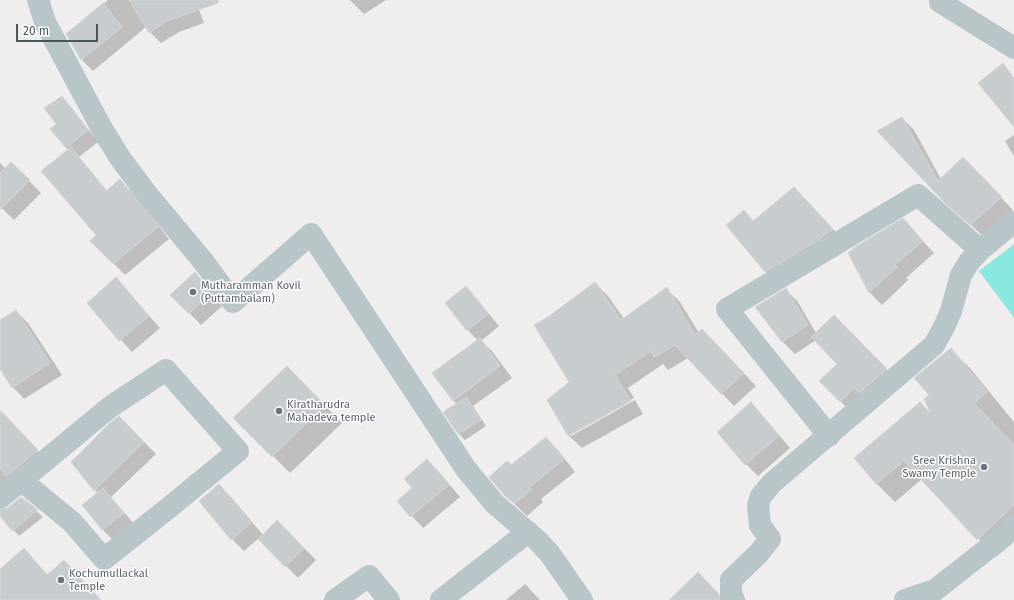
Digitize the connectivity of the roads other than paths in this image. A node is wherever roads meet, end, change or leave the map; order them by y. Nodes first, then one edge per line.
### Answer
1 (38, 0) edge
2 (940, 2) dead end
3 (1014, 48) edge
4 (1014, 222) edge
5 (980, 250) junction
6 (829, 436) junction
7 (22, 481) junction
8 (0, 498) edge
9 (1014, 526) edge
10 (528, 532) junction
11 (334, 600) edge
12 (389, 600) edge
13 (441, 600) edge
14 (582, 600) edge
15 (734, 600) edge
16 (905, 600) edge

1 - 10 street
2 - 3 street
4 - 5 street
5 - 6 street
5 - 6 street
6 - 15 street
7 - 7 street
7 - 8 street
9 - 16 street
10 - 13 street
10 - 14 street
11 - 12 street

